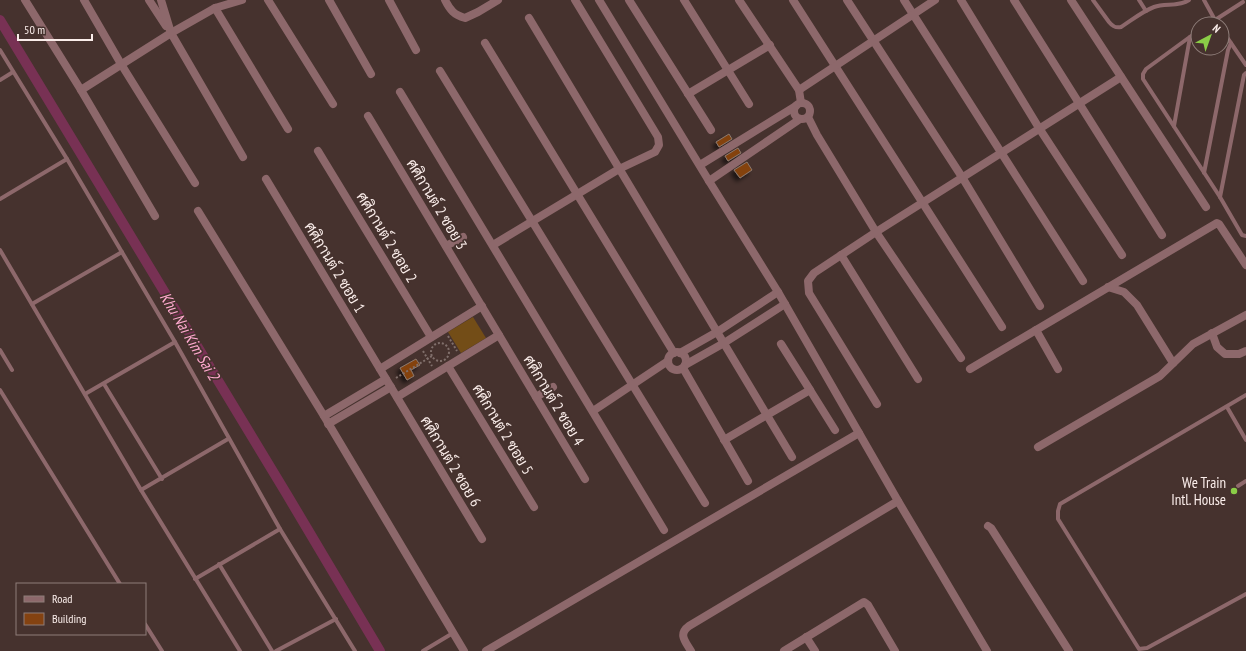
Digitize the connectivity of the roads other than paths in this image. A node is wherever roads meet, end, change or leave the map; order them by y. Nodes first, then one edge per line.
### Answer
1 (25, 0) edge
2 (84, 0) edge
3 (149, 0) edge
4 (162, 0) edge
5 (242, 0) edge
6 (268, 0) edge
7 (329, 0) edge
8 (389, 0) edge
9 (445, 0) edge
10 (498, 0) edge
11 (575, 0) edge
12 (599, 0) edge
13 (629, 0) edge
14 (684, 0) edge
15 (740, 0) edge
16 (793, 0) edge
17 (847, 0) edge
18 (904, 0) edge
19 (935, 0) edge
20 (961, 0) edge
21 (1014, 0) edge
22 (1071, 0) edge
23 (1094, 0) edge
24 (1139, 0) edge
25 (1188, 0) edge
26 (1204, 0) edge
27 (1172, 2) edge
28 (1243, 2) dead end
29 (220, 5) edge
30 (1146, 11) junction
31 (913, 15) junction
32 (1213, 16) edge
33 (1225, 16) edge
34 (529, 18) dead end
35 (171, 34) junction
36 (1190, 37) joint
37 (873, 40) junction
38 (485, 42) dead end
39 (1231, 43) joint
40 (770, 46) junction
41 (0, 50) edge
42 (416, 50) dead end
43 (121, 64) junction
44 (1246, 65) edge
45 (835, 66) junction
46 (728, 70) junction
47 (440, 71) dead end
48 (13, 72) junction
49 (1246, 73) edge
50 (371, 74) dead end
51 (1121, 77) junction
52 (0, 80) edge
53 (81, 90) junction
54 (799, 90) junction
55 (400, 92) dead end
56 (688, 94) junction
57 (1079, 102) junction
58 (333, 104) dead end
59 (749, 104) dead end
60 (799, 104) junction
61 (368, 116) dead end
62 (808, 117) junction
63 (800, 119) junction
64 (1174, 126) junction
65 (1039, 128) junction
66 (288, 129) dead end
67 (711, 130) dead end
68 (318, 152) dead end
69 (1000, 153) junction
70 (243, 157) dead end
71 (67, 159) junction
72 (700, 165) junction
73 (619, 169) junction
74 (1204, 173) junction
75 (962, 177) junction
76 (266, 180) dead end
77 (709, 181) junction
78 (195, 183) dead end
79 (576, 194) junction
80 (1220, 197) junction
81 (0, 199) edge
82 (923, 202) junction
83 (1206, 208) dead end
84 (198, 211) dead end
85 (155, 216) dead end
86 (533, 222) junction
87 (876, 232) junction
88 (1162, 235) dead end
89 (1246, 236) edge
90 (463, 237) dead end
91 (493, 245) junction
92 (446, 246) junction
93 (0, 250) edge
94 (122, 252) junction
95 (841, 255) junction
96 (1122, 255) dead end
97 (1246, 265) edge
98 (1083, 281) dead end
99 (1108, 287) junction
100 (778, 292) junction
101 (32, 304) junction
102 (785, 304) junction
103 (482, 306) junction
104 (1040, 306) dead end
105 (1246, 315) edge
106 (1002, 327) dead end
107 (1036, 330) junction
108 (717, 332) junction
109 (1212, 333) junction
110 (499, 335) junction
111 (431, 337) junction
112 (175, 342) junction
113 (724, 343) junction
114 (781, 344) dead end
115 (0, 350) edge
116 (1246, 351) edge
117 (677, 353) junction
118 (961, 358) dead end
119 (668, 361) junction
120 (1173, 363) junction
121 (448, 366) junction
122 (684, 366) junction
123 (380, 369) junction
124 (970, 369) dead end
125 (1058, 369) dead end
126 (12, 370) dead end
127 (918, 379) dead end
128 (388, 383) junction
129 (104, 384) junction
130 (632, 385) junction
131 (553, 387) dead end
132 (0, 390) edge
133 (810, 390) junction
134 (85, 394) junction
135 (1246, 395) edge
136 (397, 397) junction
137 (536, 397) junction
138 (877, 404) dead end
139 (1227, 407) junction
140 (593, 411) junction
141 (767, 414) junction
142 (324, 416) junction
143 (328, 424) junction
144 (835, 430) dead end
145 (859, 433) junction
146 (228, 439) junction
147 (724, 440) junction
148 (1246, 440) edge
149 (1038, 447) dead end
150 (792, 457) dead end
151 (162, 479) junction
152 (585, 479) dead end
153 (748, 481) dead end
154 (1246, 481) edge
155 (1238, 486) dead end
156 (141, 490) junction
157 (898, 501) junction
158 (705, 503) dead end
159 (534, 507) dead end
160 (988, 526) dead end
161 (280, 529) junction
162 (664, 530) dead end
163 (482, 539) dead end
164 (219, 564) junction
165 (195, 579) junction
166 (119, 583) edge
167 (1246, 594) edge
168 (336, 619) junction
169 (146, 626) edge
170 (453, 633) junction
171 (806, 637) junction
172 (162, 651) edge
173 (240, 651) edge
174 (272, 651) edge
175 (276, 651) edge
176 (355, 651) edge
177 (423, 651) edge
178 (464, 651) edge
179 (486, 651) edge
180 (691, 651) edge
181 (784, 651) edge
182 (815, 651) edge
183 (895, 651) edge
184 (987, 651) edge
185 (1069, 651) edge

1 - 53 street
2 - 43 street
3 - 35 street
4 - 35 street
5 - 29 street
6 - 58 street
7 - 50 street
8 - 42 street
9 - 10 street
11 - 73 street
12 - 72 street
13 - 56 street
14 - 46 street
15 - 40 street
16 - 45 street
17 - 37 street
18 - 31 street
19 - 31 street
20 - 65 street
21 - 57 street
22 - 51 street
23 - 30 lane
24 - 30 lane
25 - 27 lane
26 - 32 lane
27 - 30 lane
28 - 33 lane
29 - 35 street
29 - 66 street
31 - 37 street
31 - 69 street
34 - 73 street
35 - 43 street
35 - 70 street
36 - 64 lane
36 - 64 lane
37 - 45 street
37 - 75 street
38 - 79 street
39 - 44 lane
39 - 74 lane
40 - 46 street
40 - 54 street
41 - 48 lane
43 - 53 street
43 - 78 street
45 - 54 street
45 - 82 street
46 - 56 street
46 - 59 street
47 - 86 street
48 - 52 lane
48 - 71 lane
49 - 80 lane
51 - 57 street
51 - 83 street
53 - 85 street
54 - 60 street
55 - 91 street
56 - 67 street
57 - 65 street
57 - 88 street
60 - 62 street
60 - 63 street
60 - 72 street
61 - 92 street, ศศิกานต์ 2 ซอย 3
62 - 63 street
62 - 87 street
63 - 77 street
64 - 74 lane
65 - 69 street
65 - 96 street
68 - 111 street, ศศิกานต์ 2 ซอย 2
69 - 75 street
69 - 98 street
71 - 81 lane
71 - 94 lane
72 - 77 street
73 - 79 street
73 - 108 street
74 - 80 lane
75 - 82 street
75 - 104 street
76 - 123 street, ศศิกานต์ 2 ซอย 1
77 - 100 street
79 - 86 street
79 - 117 street
80 - 89 lane
82 - 87 street
82 - 106 street
84 - 142 street
86 - 91 street
86 - 130 street
87 - 95 street
87 - 118 street
90 - 92 street
91 - 140 street
92 - 103 street, ศศิกานต์ 2 ซอย 3
93 - 101 lane
94 - 101 lane
94 - 112 lane
95 - 127 street
95 - 138 street
97 - 99 street
99 - 107 street
99 - 120 street
100 - 102 street
100 - 108 street
101 - 134 lane
102 - 113 street
102 - 145 street
103 - 110 street, ศศิกานต์ 2 ซอย 3
103 - 111 street
105 - 109 street
107 - 124 street
107 - 125 street
108 - 113 street
108 - 117 street
109 - 116 street
109 - 120 street
110 - 121 street
110 - 137 street, ศศิกานต์ 2 ซอย 4
111 - 123 street
112 - 129 lane
112 - 146 lane
113 - 122 street
113 - 141 street
114 - 133 street
115 - 126 lane
117 - 119 street
117 - 122 street
119 - 122 street
119 - 130 street
120 - 149 street
121 - 136 street
121 - 159 street, ศศิกานต์ 2 ซอย 5
122 - 147 street
123 - 128 street, ศศิกานต์ 2 ซอย 1
128 - 136 street, ศศิกานต์ 2 ซอย 6
128 - 142 street
128 - 143 street
129 - 134 lane
129 - 151 lane
130 - 140 street
130 - 158 street
131 - 137 street
132 - 166 lane
133 - 141 street
133 - 144 street
134 - 156 lane
135 - 139 lane
136 - 163 street, ศศิกานต์ 2 ซอย 6
137 - 152 street, ศศิกานต์ 2 ซอย 4
139 - 148 lane
139 - 167 lane
140 - 162 street
141 - 147 street
141 - 150 street
142 - 143 street
143 - 170 street
145 - 157 street
145 - 179 street
146 - 151 lane
146 - 161 lane
147 - 153 street
151 - 156 lane
154 - 155 lane
156 - 165 lane
157 - 180 street
157 - 184 street
160 - 185 street
161 - 164 lane
161 - 168 lane
164 - 165 lane
164 - 174 lane
165 - 173 lane
168 - 175 lane
168 - 176 lane
169 - 172 lane
170 - 177 lane
170 - 178 street
171 - 181 street
171 - 182 street
171 - 183 street

